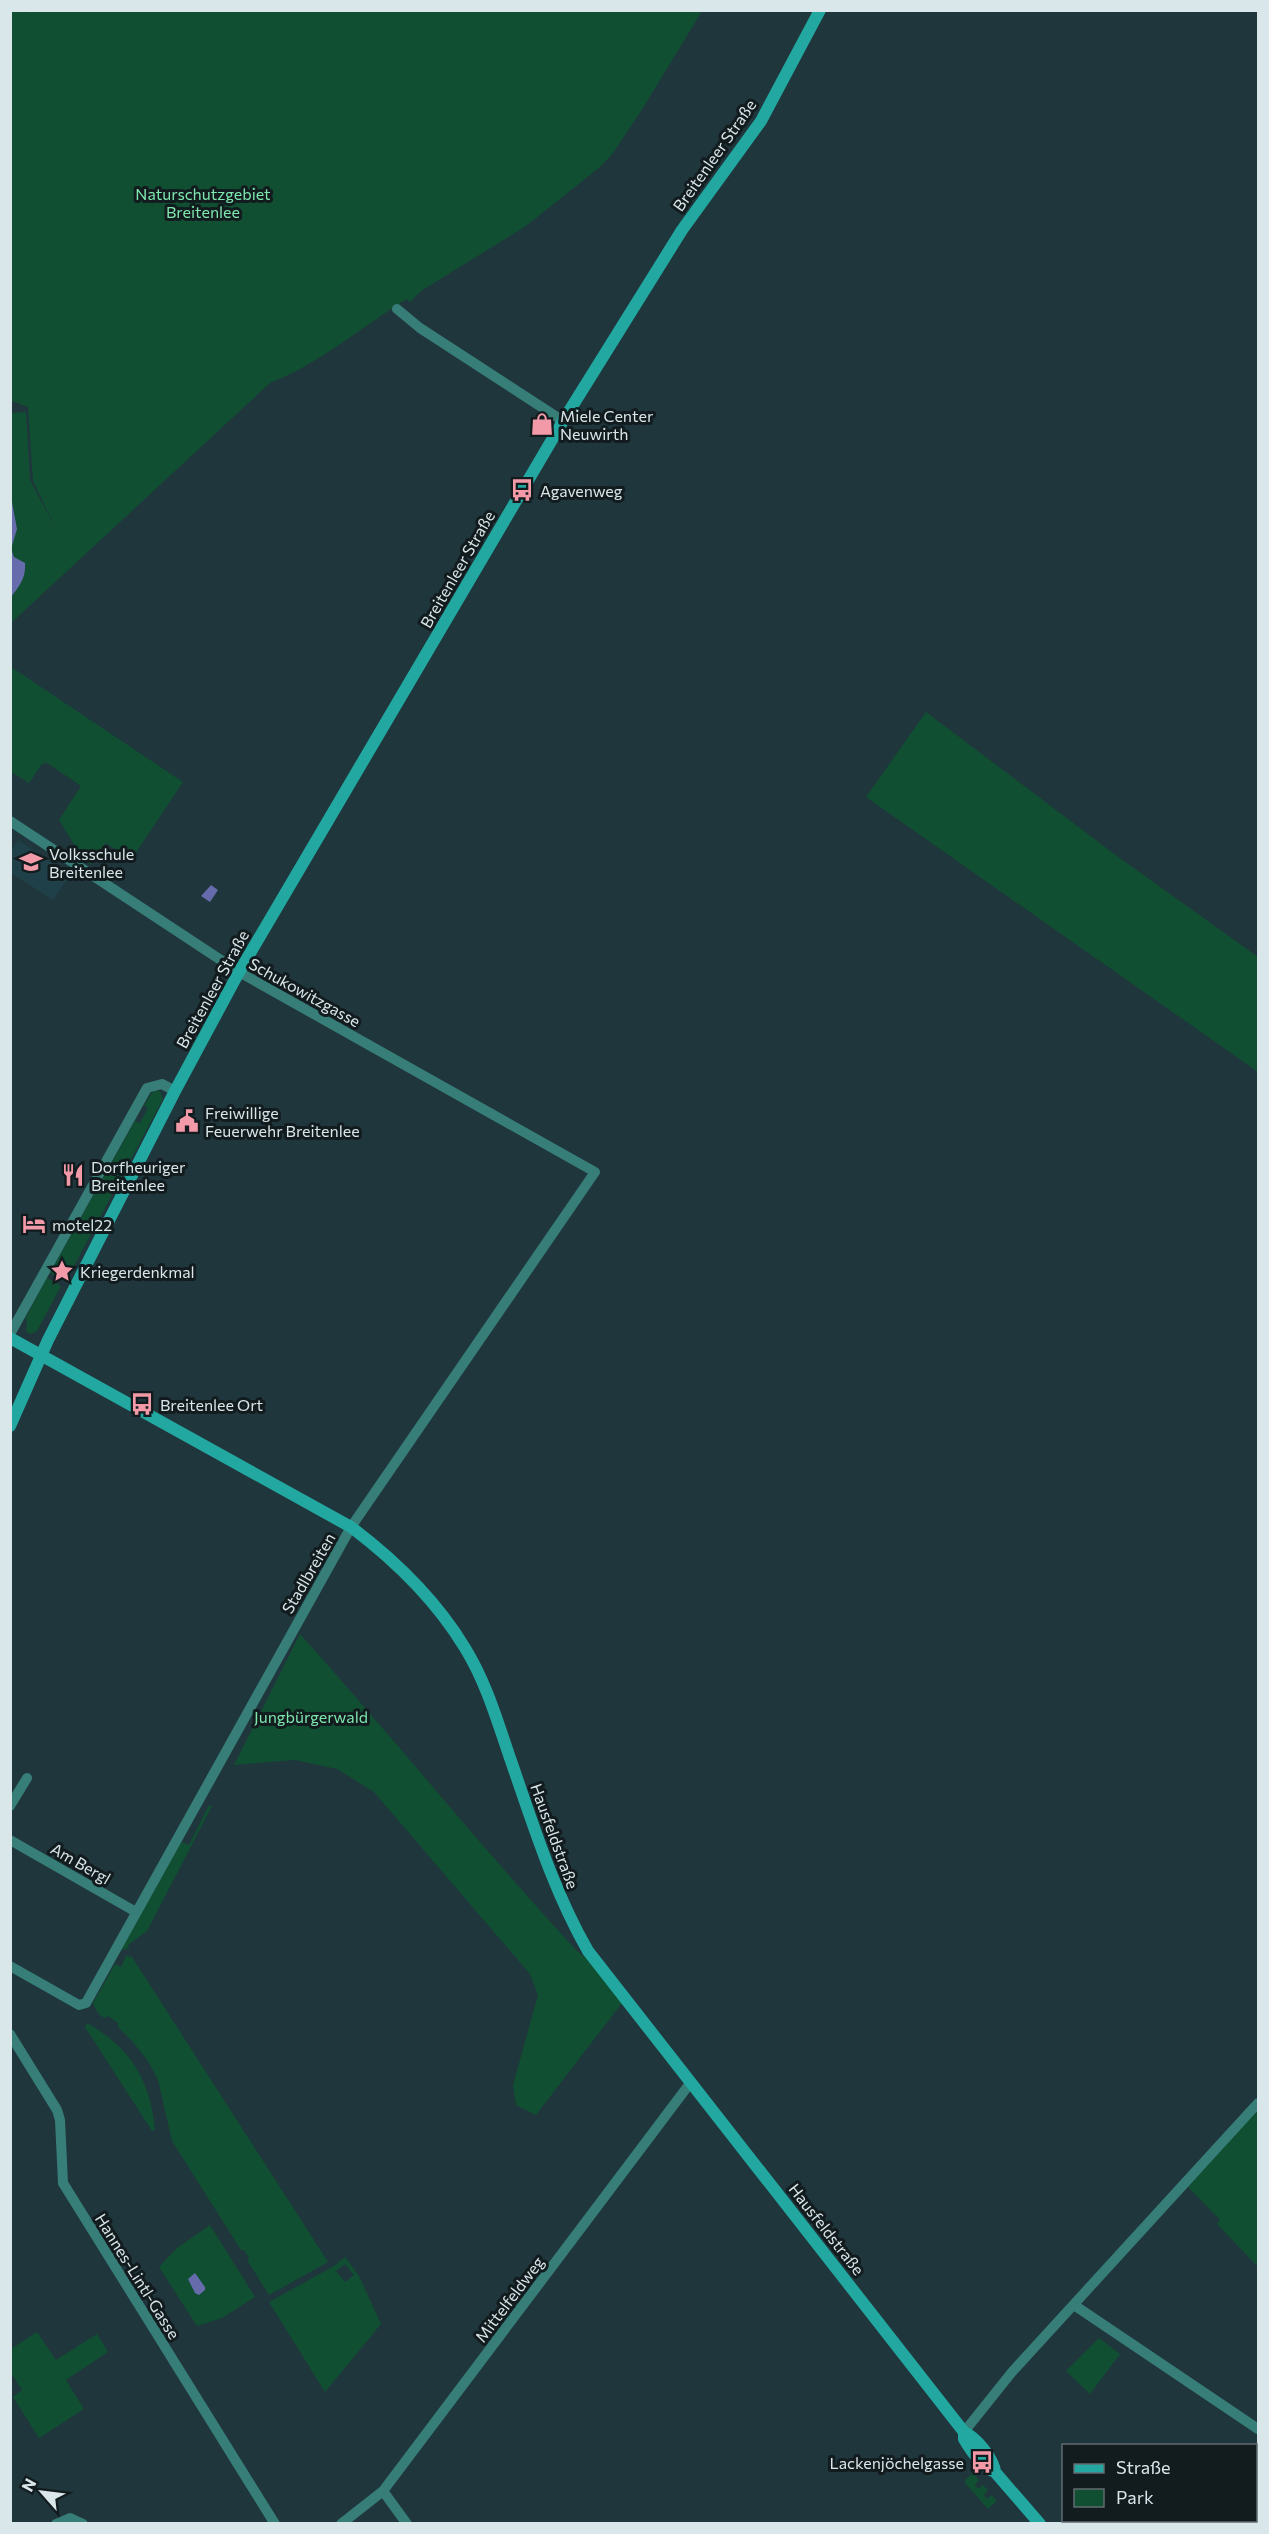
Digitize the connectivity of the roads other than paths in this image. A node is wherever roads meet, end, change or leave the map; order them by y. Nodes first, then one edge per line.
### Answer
1 (820, 10) edge
2 (397, 309) dead end
3 (563, 421) junction
4 (10, 821) edge
5 (239, 972) junction
6 (175, 1091) junction
7 (595, 1172) joint
8 (10, 1336) edge
9 (40, 1354) junction
10 (10, 1426) edge
11 (351, 1527) junction
12 (27, 1778) dead end
13 (10, 1806) edge
14 (10, 1840) edge
15 (136, 1912) junction
16 (12, 1969) edge
17 (10, 2034) edge
18 (691, 2082) junction
19 (1258, 2103) edge
20 (1074, 2305) junction
21 (1258, 2429) edge
22 (964, 2432) junction
23 (383, 2491) junction
24 (78, 2521) edge
25 (57, 2523) edge
26 (275, 2523) edge
27 (341, 2523) edge
28 (407, 2523) edge
29 (1040, 2523) edge

1 - 3 main road, Breitenleer Straße
2 - 3 street
3 - 5 main road, Breitenleer Straße
4 - 5 street, Schukowitzgasse
5 - 6 main road, Breitenleer Straße
5 - 7 street, Schukowitzgasse
6 - 8 street
6 - 9 main road, Breitenleer Straße
7 - 11 street, Stadlbreiten
8 - 9 main road, Hausfeldstraße
9 - 10 main road, Breitenleer Straße
9 - 11 main road, Hausfeldstraße
11 - 15 street, Stadlbreiten
11 - 18 main road, Hausfeldstraße
12 - 13 street
14 - 15 street, Am Bergl
15 - 16 street, Stadlbreiten
17 - 26 street, Hannes-Lintl-Gasse
18 - 22 main road, Hausfeldstraße
18 - 23 street, Mittelfeldweg
19 - 20 street
20 - 21 street
20 - 22 street
22 - 29 main road, Hausfeldstraße
23 - 27 street, Mittelfeldweg
23 - 28 street
24 - 25 street

